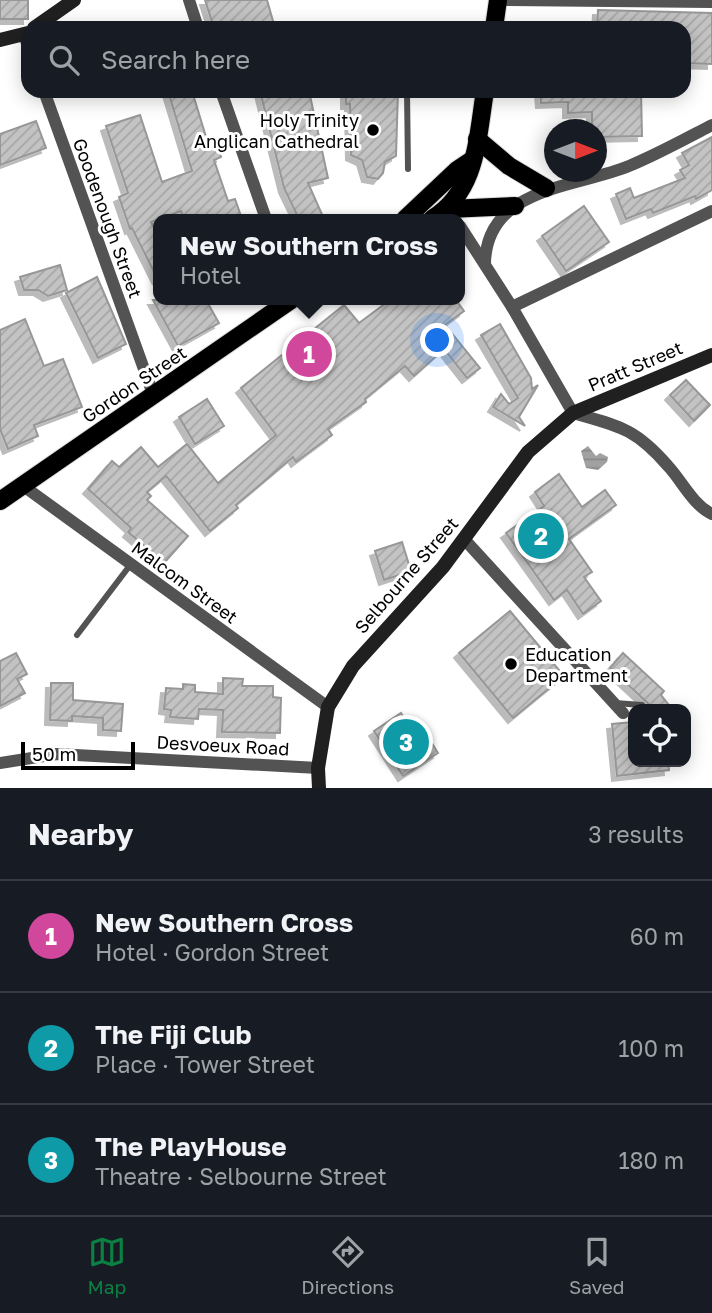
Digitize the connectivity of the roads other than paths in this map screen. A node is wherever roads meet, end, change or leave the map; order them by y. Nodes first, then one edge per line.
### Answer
1 (74, 0) edge
2 (189, 0) edge
3 (498, 0) edge
4 (712, 2) edge
5 (48, 21) edge
6 (196, 21) edge
7 (495, 21) edge
8 (21, 37) edge
9 (0, 40) edge
10 (47, 98) edge
11 (223, 98) edge
12 (407, 98) edge
13 (484, 98) edge
14 (712, 125) edge
15 (477, 139) junction
16 (472, 160) junction
17 (408, 169) dead end
18 (546, 188) junction
19 (515, 206) junction
20 (712, 211) edge
21 (264, 214) edge
22 (410, 214) edge
23 (452, 214) edge
24 (465, 233) edge
25 (485, 263) junction
26 (285, 305) edge
27 (512, 307) junction
28 (712, 355) edge
29 (154, 397) junction
30 (573, 412) junction
31 (22, 485) junction
32 (0, 501) edge
33 (712, 514) edge
34 (465, 540) junction
35 (131, 564) junction
36 (77, 635) dead end
37 (586, 652) dead end
38 (576, 661) junction
39 (613, 702) junction
40 (632, 704) edge
41 (328, 707) junction
42 (623, 713) dead end
43 (0, 763) edge
44 (318, 768) junction
45 (319, 788) edge

1 - 5 main road
2 - 6 street
3 - 4 street
3 - 7 main road
8 - 9 main road
10 - 29 street, Goodenough Street
11 - 21 street
12 - 17 lane
13 - 15 main road
14 - 18 street
15 - 16 main road
15 - 18 main road
16 - 22 main road
16 - 23 main road
18 - 19 street
19 - 23 main road
19 - 25 street
20 - 27 street
24 - 25 street
25 - 27 street
26 - 29 main road, Gordon Street
27 - 30 street
28 - 30 main road, Pratt Street
29 - 31 main road, Gordon Street
30 - 33 street
30 - 34 main road, Selbourne Street
31 - 32 main road, Gordon Street
31 - 35 street, Malcom Street
34 - 38 street
34 - 41 main road, Selbourne Street
35 - 36 lane
35 - 41 street, Malcom Street
37 - 38 lane
38 - 39 street
39 - 40 lane
39 - 42 street
41 - 44 main road, Selbourne Street
43 - 44 street, Desvoeux Road
44 - 45 main road, Selbourne Street

